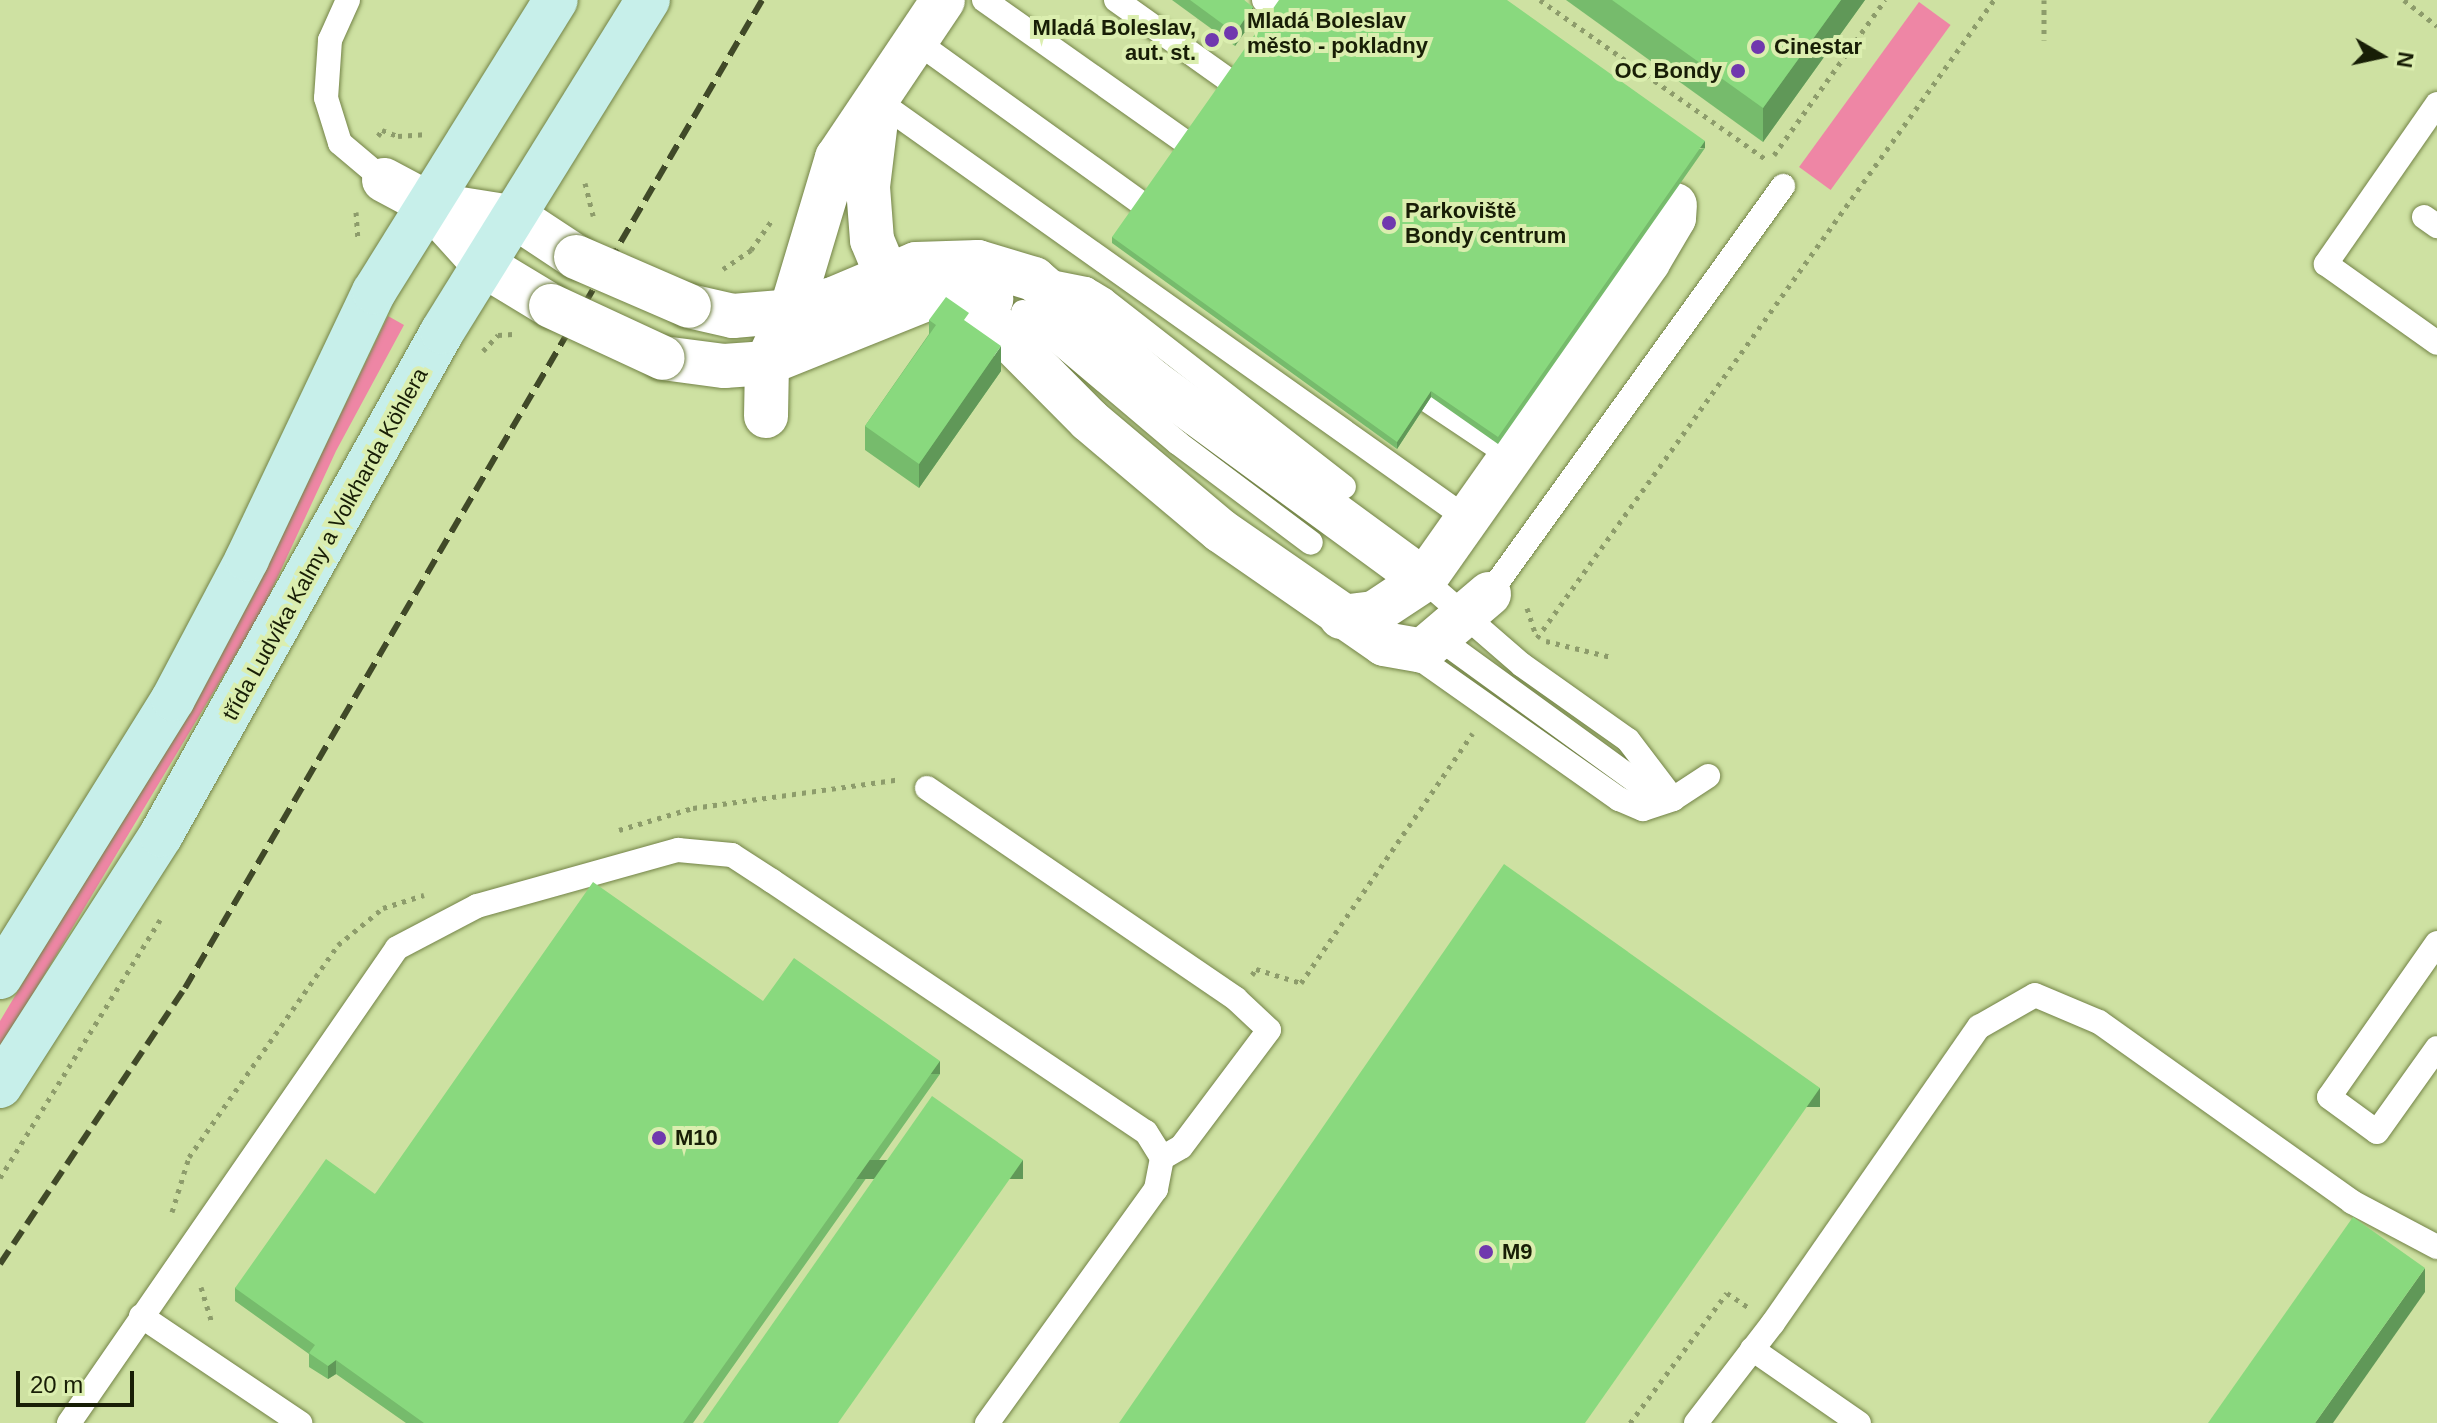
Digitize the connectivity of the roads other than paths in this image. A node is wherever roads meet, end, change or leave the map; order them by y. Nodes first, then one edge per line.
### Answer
1 (348, 0) edge
2 (556, 0) edge
3 (648, 0) edge
4 (943, 0) edge
5 (984, 0) edge
6 (1116, 0) edge
7 (1264, 0) edge
8 (1321, 39) edge
9 (917, 42) junction
10 (878, 101) junction
11 (2437, 104) edge
12 (1271, 110) edge
13 (2437, 125) edge
14 (2412, 139) junction
15 (1227, 171) edge
16 (384, 180) joint
17 (1783, 186) dead end
18 (1665, 198) edge
19 (429, 204) junction
20 (517, 218) junction
21 (1183, 232) edge
22 (485, 266) junction
23 (894, 293) junction
24 (963, 293) junction
25 (1028, 296) junction
26 (791, 311) junction
27 (2437, 343) edge
28 (767, 363) junction
29 (1377, 365) edge
30 (766, 416) dead end
31 (1512, 457) junction
32 (1344, 487) dead end
33 (1469, 520) junction
34 (1311, 543) dead end
35 (1424, 580) junction
36 (1341, 617) junction
37 (1451, 625) junction
38 (1708, 776) dead end
39 (927, 788) road end
40 (1673, 799) junction
41 (2437, 943) edge
42 (0, 977) edge
43 (2437, 1048) edge
44 (0, 1086) edge
45 (1162, 1158) junction
46 (2437, 1247) edge
47 (141, 1316) junction
48 (1752, 1349) junction
49 (69, 1423) edge
50 (300, 1423) edge
51 (987, 1423) edge
52 (1696, 1423) edge
53 (1859, 1423) edge

1 - 16 lane
2 - 19 street
3 - 20 street, třída Ludvíka Kalmy a Volkharda Köhlera
4 - 9 street
5 - 15 lane
6 - 12 lane
7 - 8 lane
9 - 10 street
9 - 21 lane
10 - 23 street
10 - 26 street
10 - 33 lane
11 - 14 lane
13 - 14 lane
14 - 27 lane
16 - 19 street
17 - 37 lane
18 - 31 street
19 - 20 street
19 - 22 street
19 - 42 street
20 - 22 street, třída Ludvíka Kalmy a Volkharda Köhlera
20 - 26 street, bridge
22 - 28 street, bridge
22 - 44 street, třída Ludvíka Kalmy a Volkharda Köhlera
23 - 24 street
23 - 25 street
23 - 26 street
23 - 28 street
24 - 25 street
24 - 36 street
25 - 32 lane
25 - 34 lane
25 - 35 street
26 - 28 street
28 - 30 street
29 - 31 lane
31 - 33 street
33 - 35 street
35 - 36 street
35 - 37 lane
36 - 37 street
37 - 40 lane
37 - 40 lane
37 - 40 lane
38 - 40 lane
39 - 45 lane
41 - 43 lane
45 - 47 lane
45 - 51 lane
46 - 48 lane
47 - 49 lane
47 - 50 lane
48 - 52 lane
48 - 53 lane

